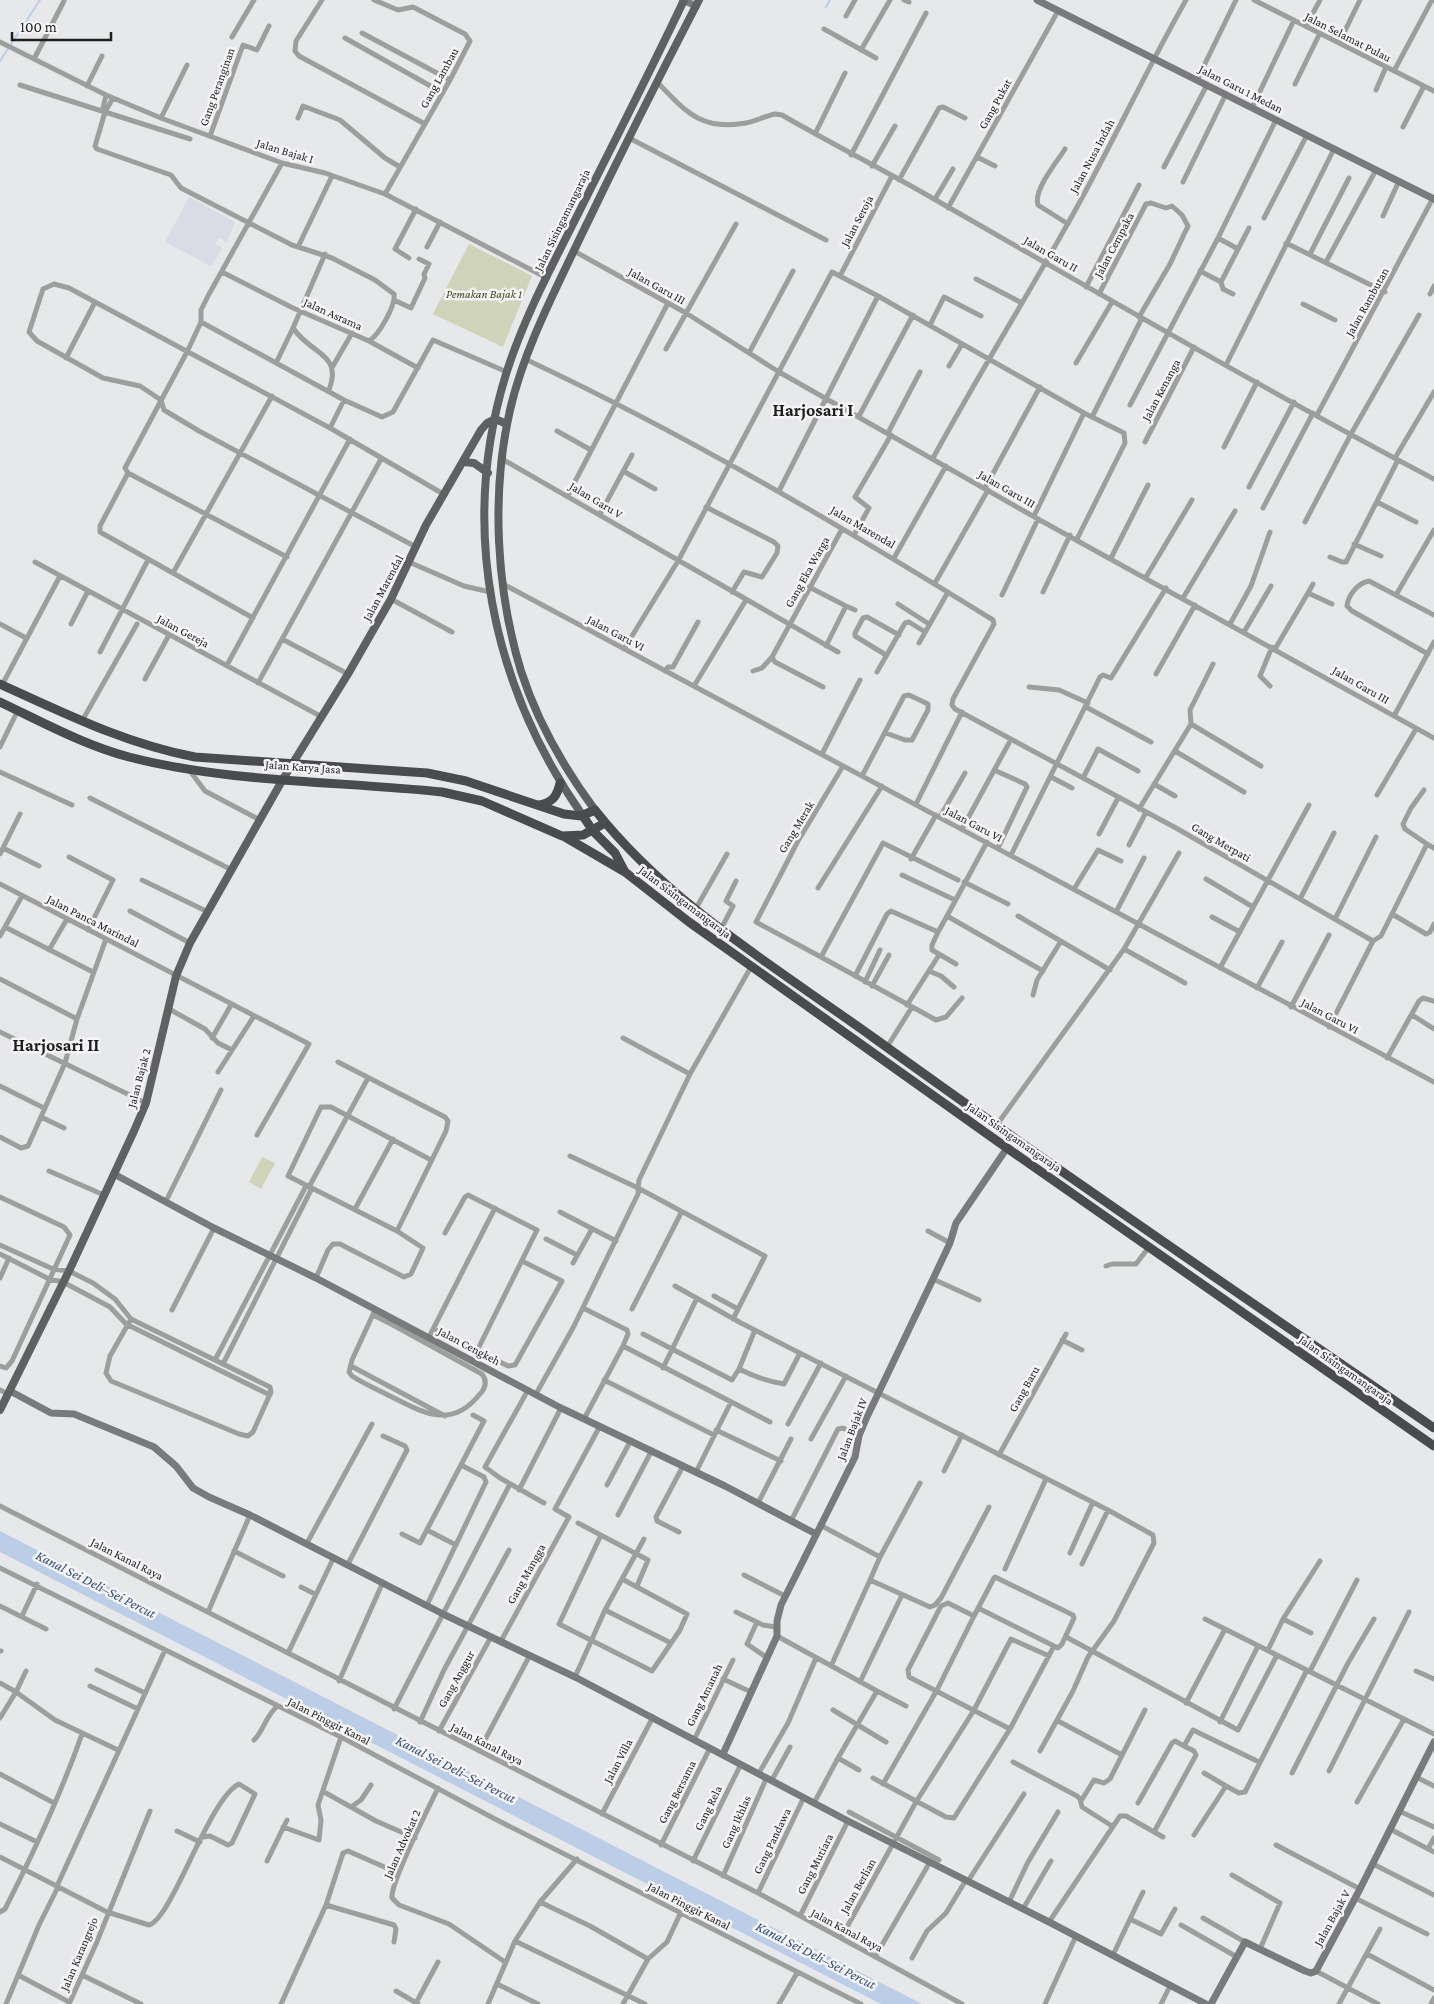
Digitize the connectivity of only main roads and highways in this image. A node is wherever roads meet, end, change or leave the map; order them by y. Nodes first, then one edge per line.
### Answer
1 (684, 0) edge
2 (697, 3) edge
3 (498, 407) junction
4 (510, 410) junction
5 (495, 419) junction
6 (507, 424) junction
7 (463, 462) junction
8 (488, 473) junction
9 (1, 684) edge
10 (0, 702) edge
11 (292, 765) junction
12 (282, 779) junction
13 (560, 783) junction
14 (537, 805) junction
15 (595, 810) junction
16 (583, 816) junction
17 (605, 823) junction
18 (593, 831) junction
19 (562, 836) junction
20 (625, 872) junction
21 (0, 1410) edge
22 (1434, 1428) edge
23 (1434, 1446) edge

1 - 3 main road, Jalan Sisingamangaraja
2 - 4 main road, Jalan Sisingamangaraja
3 - 4 main road
3 - 5 main road, Jalan Sisingamangaraja
4 - 6 main road, Jalan Sisingamangaraja
5 - 6 main road
5 - 7 main road, Jalan Marendal
5 - 8 main road, Jalan Sisingamangaraja
6 - 15 main road, Jalan Sisingamangaraja
7 - 8 main road
7 - 11 main road, Jalan Marendal
8 - 13 main road, Jalan Sisingamangaraja
9 - 11 highway, Jalan Karya Jasa
10 - 12 highway, Jalan Karya Jasa
11 - 12 main road, Jalan Marendal
11 - 14 highway, Jalan Karya Jasa
12 - 19 highway, Jalan Karya Jasa
12 - 21 main road, Jalan Bajak 2
13 - 14 highway
13 - 16 main road, Jalan Sisingamangaraja
14 - 16 highway, Jalan Karya Jasa
15 - 16 highway
15 - 17 highway, Jalan Sisingamangaraja
16 - 18 highway, Jalan Sisingamangaraja
17 - 18 highway
17 - 22 highway, Jalan Sisingamangaraja
18 - 19 highway
18 - 20 highway, Jalan Sisingamangaraja
19 - 20 highway, Jalan Karya Jasa
20 - 23 highway, Jalan Sisingamangaraja

